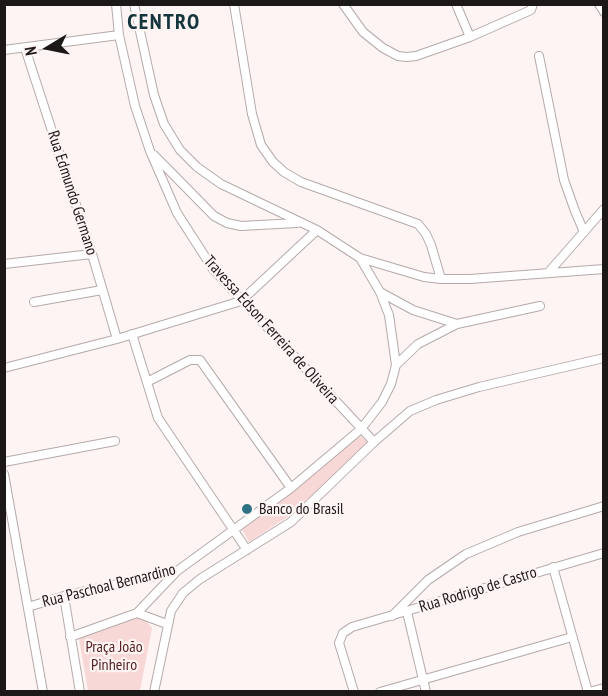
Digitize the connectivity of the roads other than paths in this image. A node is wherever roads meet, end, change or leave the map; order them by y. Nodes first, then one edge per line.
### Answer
1 (116, 4) edge
2 (134, 4) edge
3 (234, 4) edge
4 (456, 4) edge
5 (533, 4) edge
6 (599, 4) edge
7 (347, 6) edge
8 (603, 12) edge
9 (119, 35) junction
10 (470, 37) junction
11 (25, 48) junction
12 (4, 50) edge
13 (539, 56) dead end
14 (150, 150) junction
15 (603, 209) edge
16 (299, 223) junction
17 (317, 230) junction
18 (584, 232) junction
19 (92, 254) junction
20 (360, 258) junction
21 (4, 264) edge
22 (603, 269) edge
23 (548, 273) junction
24 (441, 279) junction
25 (102, 290) junction
26 (380, 292) junction
27 (242, 301) junction
28 (34, 302) dead end
29 (540, 306) dead end
30 (457, 324) junction
31 (132, 334) junction
32 (117, 339) junction
33 (603, 358) edge
34 (396, 364) junction
35 (4, 368) edge
36 (147, 382) junction
37 (361, 429) junction
38 (115, 441) dead end
39 (374, 442) junction
40 (4, 462) edge
41 (4, 474) edge
42 (291, 488) junction
43 (603, 506) edge
44 (233, 529) junction
45 (247, 550) junction
46 (603, 553) edge
47 (553, 567) junction
48 (177, 571) junction
49 (64, 596) junction
50 (28, 607) junction
51 (407, 612) junction
52 (137, 613) junction
53 (390, 617) junction
54 (167, 624) junction
55 (70, 637) junction
56 (572, 637) junction
57 (423, 678) junction
58 (603, 688) edge
59 (43, 692) edge
60 (80, 692) edge
61 (154, 692) edge
62 (354, 692) edge
63 (380, 692) edge
64 (426, 692) edge
65 (589, 692) edge

1 - 9 street, Travessa Edson Ferreira de Oliveira
2 - 16 street
3 - 24 street
4 - 10 street
5 - 10 street
6 - 8 street
7 - 10 street
9 - 11 street
9 - 14 street, Travessa Edson Ferreira de Oliveira
11 - 12 street
11 - 19 street, Rua Edmundo Germano
13 - 18 street
14 - 16 street
14 - 27 street, Travessa Edson Ferreira de Oliveira
15 - 18 street
16 - 17 street
17 - 20 street
17 - 27 street
18 - 23 street
19 - 21 street
19 - 25 street, Rua Edmundo Germano
20 - 24 street
20 - 26 street
22 - 23 street
23 - 24 street
25 - 28 street
25 - 32 street, Rua Edmundo Germano
26 - 30 street
26 - 34 street
27 - 31 street
27 - 37 street, Travessa Edson Ferreira de Oliveira
29 - 30 street
30 - 34 street
31 - 32 street
31 - 36 street
32 - 35 street
33 - 39 street, Rua Paschoal Bernardino
34 - 37 street, Rua Paschoal Bernardino
36 - 42 street
36 - 44 street
37 - 39 street, Travessa Edson Ferreira de Oliveira
37 - 42 street, Rua Paschoal Bernardino
38 - 40 street
39 - 45 street, Rua Paschoal Bernardino
41 - 50 street
42 - 44 street, Rua Paschoal Bernardino
43 - 53 street
44 - 45 street
44 - 48 street, Rua Paschoal Bernardino
45 - 54 street, Rua Paschoal Bernardino
46 - 47 street, Rua Rodrigo de Castro
47 - 51 street, Rua Rodrigo de Castro
47 - 56 street
48 - 49 street, Rua Paschoal Bernardino
48 - 52 street
49 - 50 street, Rua Paschoal Bernardino
49 - 55 street
50 - 59 street
51 - 53 street, Rua Rodrigo de Castro
51 - 57 street
52 - 54 street
52 - 55 street
53 - 62 street, Rua Rodrigo de Castro
54 - 61 street
55 - 60 street
56 - 57 street
56 - 65 street
57 - 63 street
57 - 64 street
58 - 65 street

